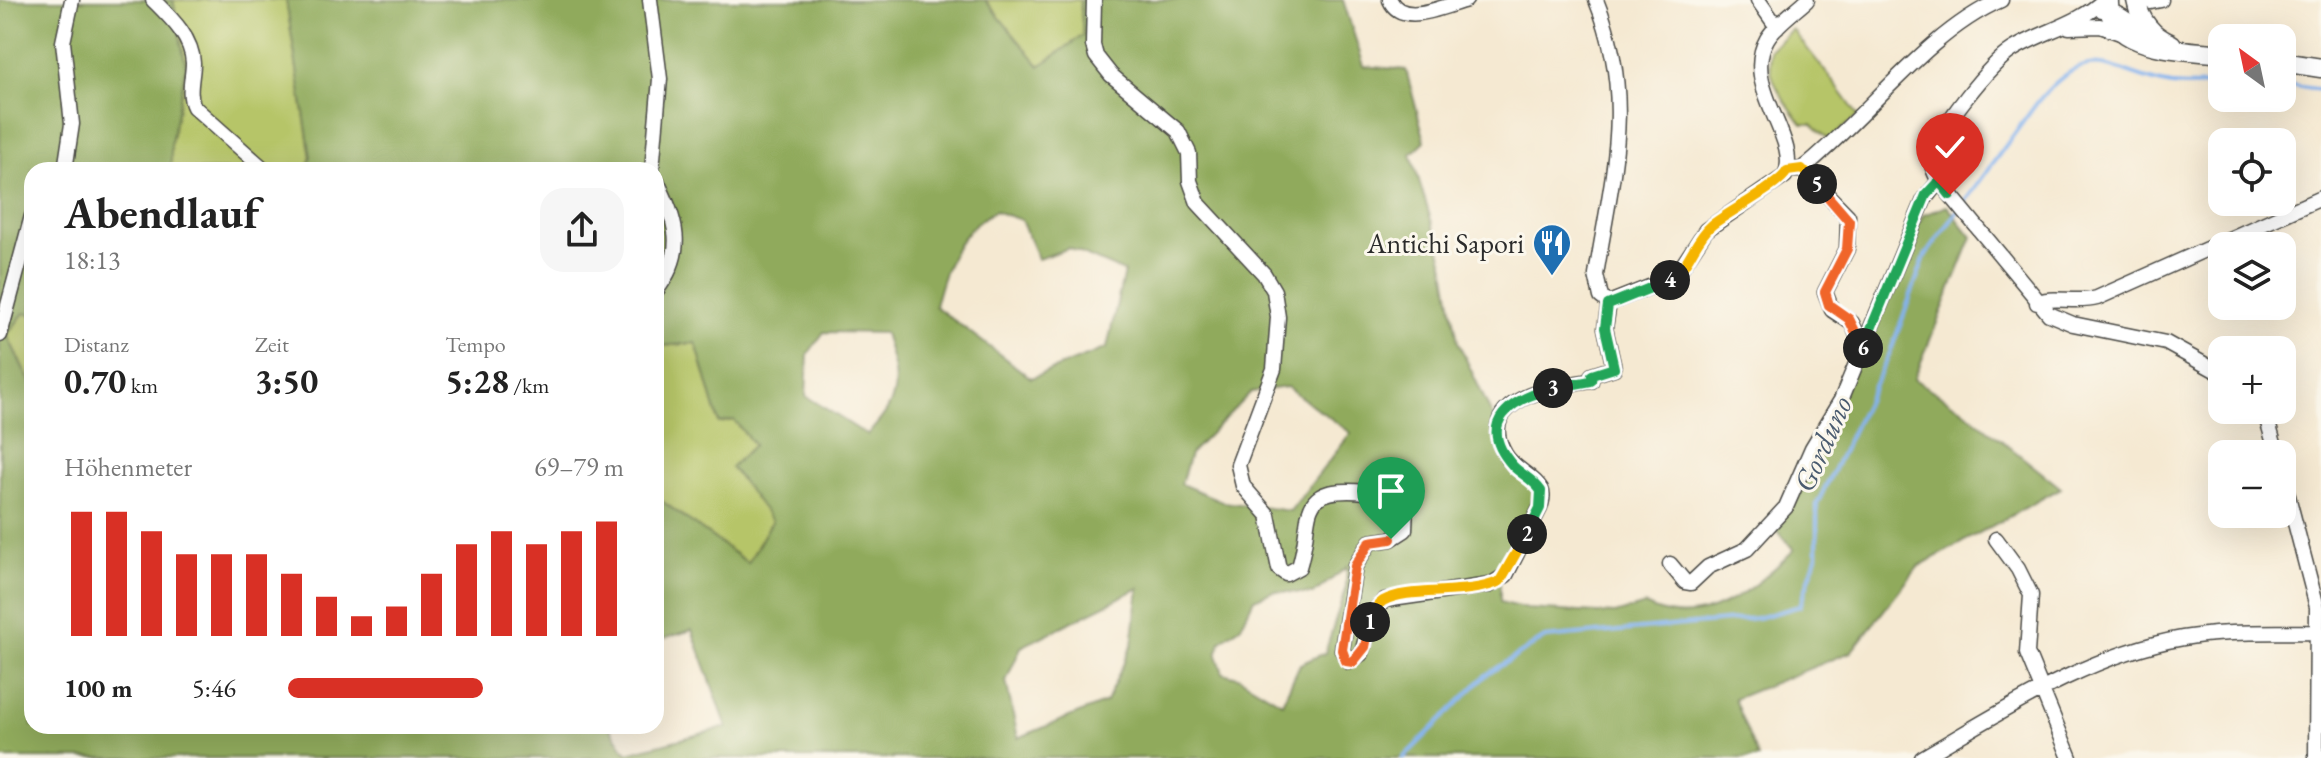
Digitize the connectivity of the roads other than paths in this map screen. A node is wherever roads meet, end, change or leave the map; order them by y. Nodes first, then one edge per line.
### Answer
1 (72, 0) edge
2 (153, 0) edge
3 (650, 0) edge
4 (1094, 0) edge
5 (1390, 0) edge
6 (1466, 0) edge
7 (1596, 0) edge
8 (1758, 0) edge
9 (1807, 0) edge
10 (2001, 0) edge
11 (2149, 1) edge
12 (2111, 3) edge
13 (2084, 20) junction
14 (1777, 27) junction
15 (2132, 38) junction
16 (2174, 44) junction
17 (2208, 51) edge
18 (2296, 64) edge
19 (2321, 68) edge
20 (66, 162) edge
21 (256, 162) edge
22 (653, 162) edge
23 (1795, 170) junction
24 (1940, 183) junction
25 (664, 195) edge
26 (2321, 198) edge
27 (24, 246) edge
28 (664, 276) edge
29 (1609, 303) junction
30 (2037, 303) junction
31 (0, 335) edge
32 (1863, 349) junction
33 (2208, 366) edge
34 (2296, 522) edge
35 (1996, 539) dead end
36 (1670, 564) dead end
37 (2317, 632) junction
38 (2319, 651) edge
39 (2042, 690) junction
40 (1922, 758) edge
41 (2070, 758) edge
42 (2316, 758) edge

1 - 20 street
2 - 21 street
3 - 22 street
4 - 29 street
5 - 6 street
7 - 29 street
8 - 14 street
9 - 14 street
10 - 23 street
11 - 16 main road
12 - 13 street
12 - 15 main road
12 - 16 street
13 - 15 street
13 - 24 street
14 - 23 street
15 - 16 main road
16 - 17 main road
18 - 19 main road
23 - 29 street
23 - 32 street
24 - 30 street
24 - 32 street
25 - 28 street
26 - 30 street
27 - 31 street
30 - 33 street
32 - 36 street
34 - 37 street
35 - 39 street
37 - 38 street
37 - 39 street
38 - 42 street
39 - 40 street
39 - 41 street

